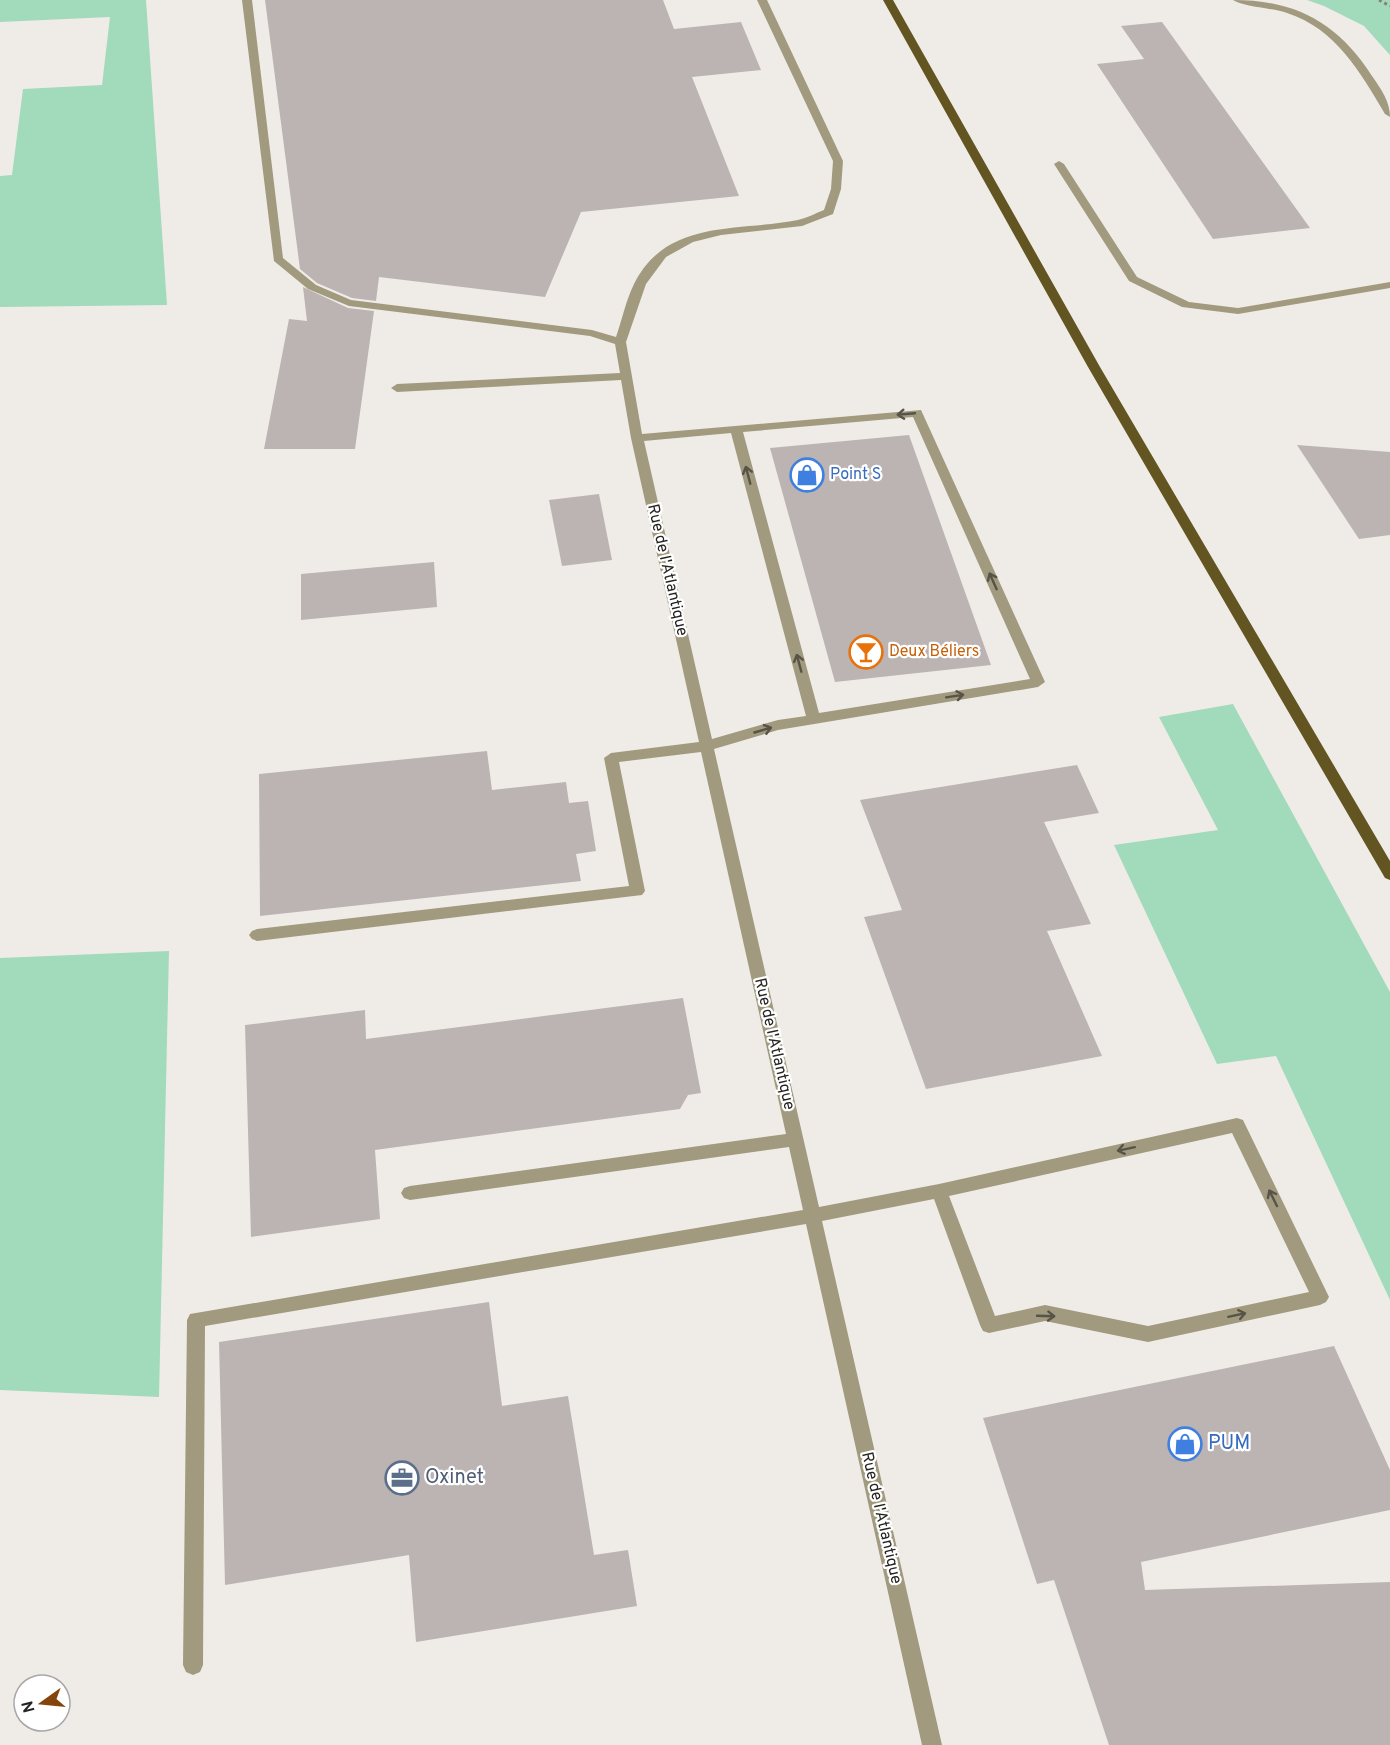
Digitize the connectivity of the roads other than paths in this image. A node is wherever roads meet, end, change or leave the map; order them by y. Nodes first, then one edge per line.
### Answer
1 (247, 0) edge
2 (762, 0) edge
3 (888, 0) edge
4 (1238, 0) edge
5 (1390, 114) edge
6 (1059, 164) dead end
7 (1390, 285) edge
8 (620, 342) junction
9 (626, 376) junction
10 (397, 388) dead end
11 (736, 429) junction
12 (637, 438) junction
13 (814, 720) junction
14 (707, 746) junction
15 (1390, 874) edge
16 (257, 936) dead end
17 (796, 1139) junction
18 (939, 1191) junction
19 (410, 1193) dead end
20 (812, 1216) junction
21 (193, 1665) dead end
22 (932, 1745) edge

1 - 8 street
2 - 8 street
3 - 15 main road
4 - 5 street
6 - 7 street
8 - 9 street, Rue de l'Atlantique
9 - 10 street
9 - 12 street, Rue de l'Atlantique
11 - 12 street
13 -> 11 street
13 -> 11 street
12 - 14 street, Rue de l'Atlantique
14 -> 13 street
14 - 16 street
14 - 17 street, Rue de l'Atlantique
17 - 19 street
17 - 20 street, Rue de l'Atlantique
18 -> 18 street
18 - 20 street
20 - 21 street
20 - 22 street, Rue de l'Atlantique

